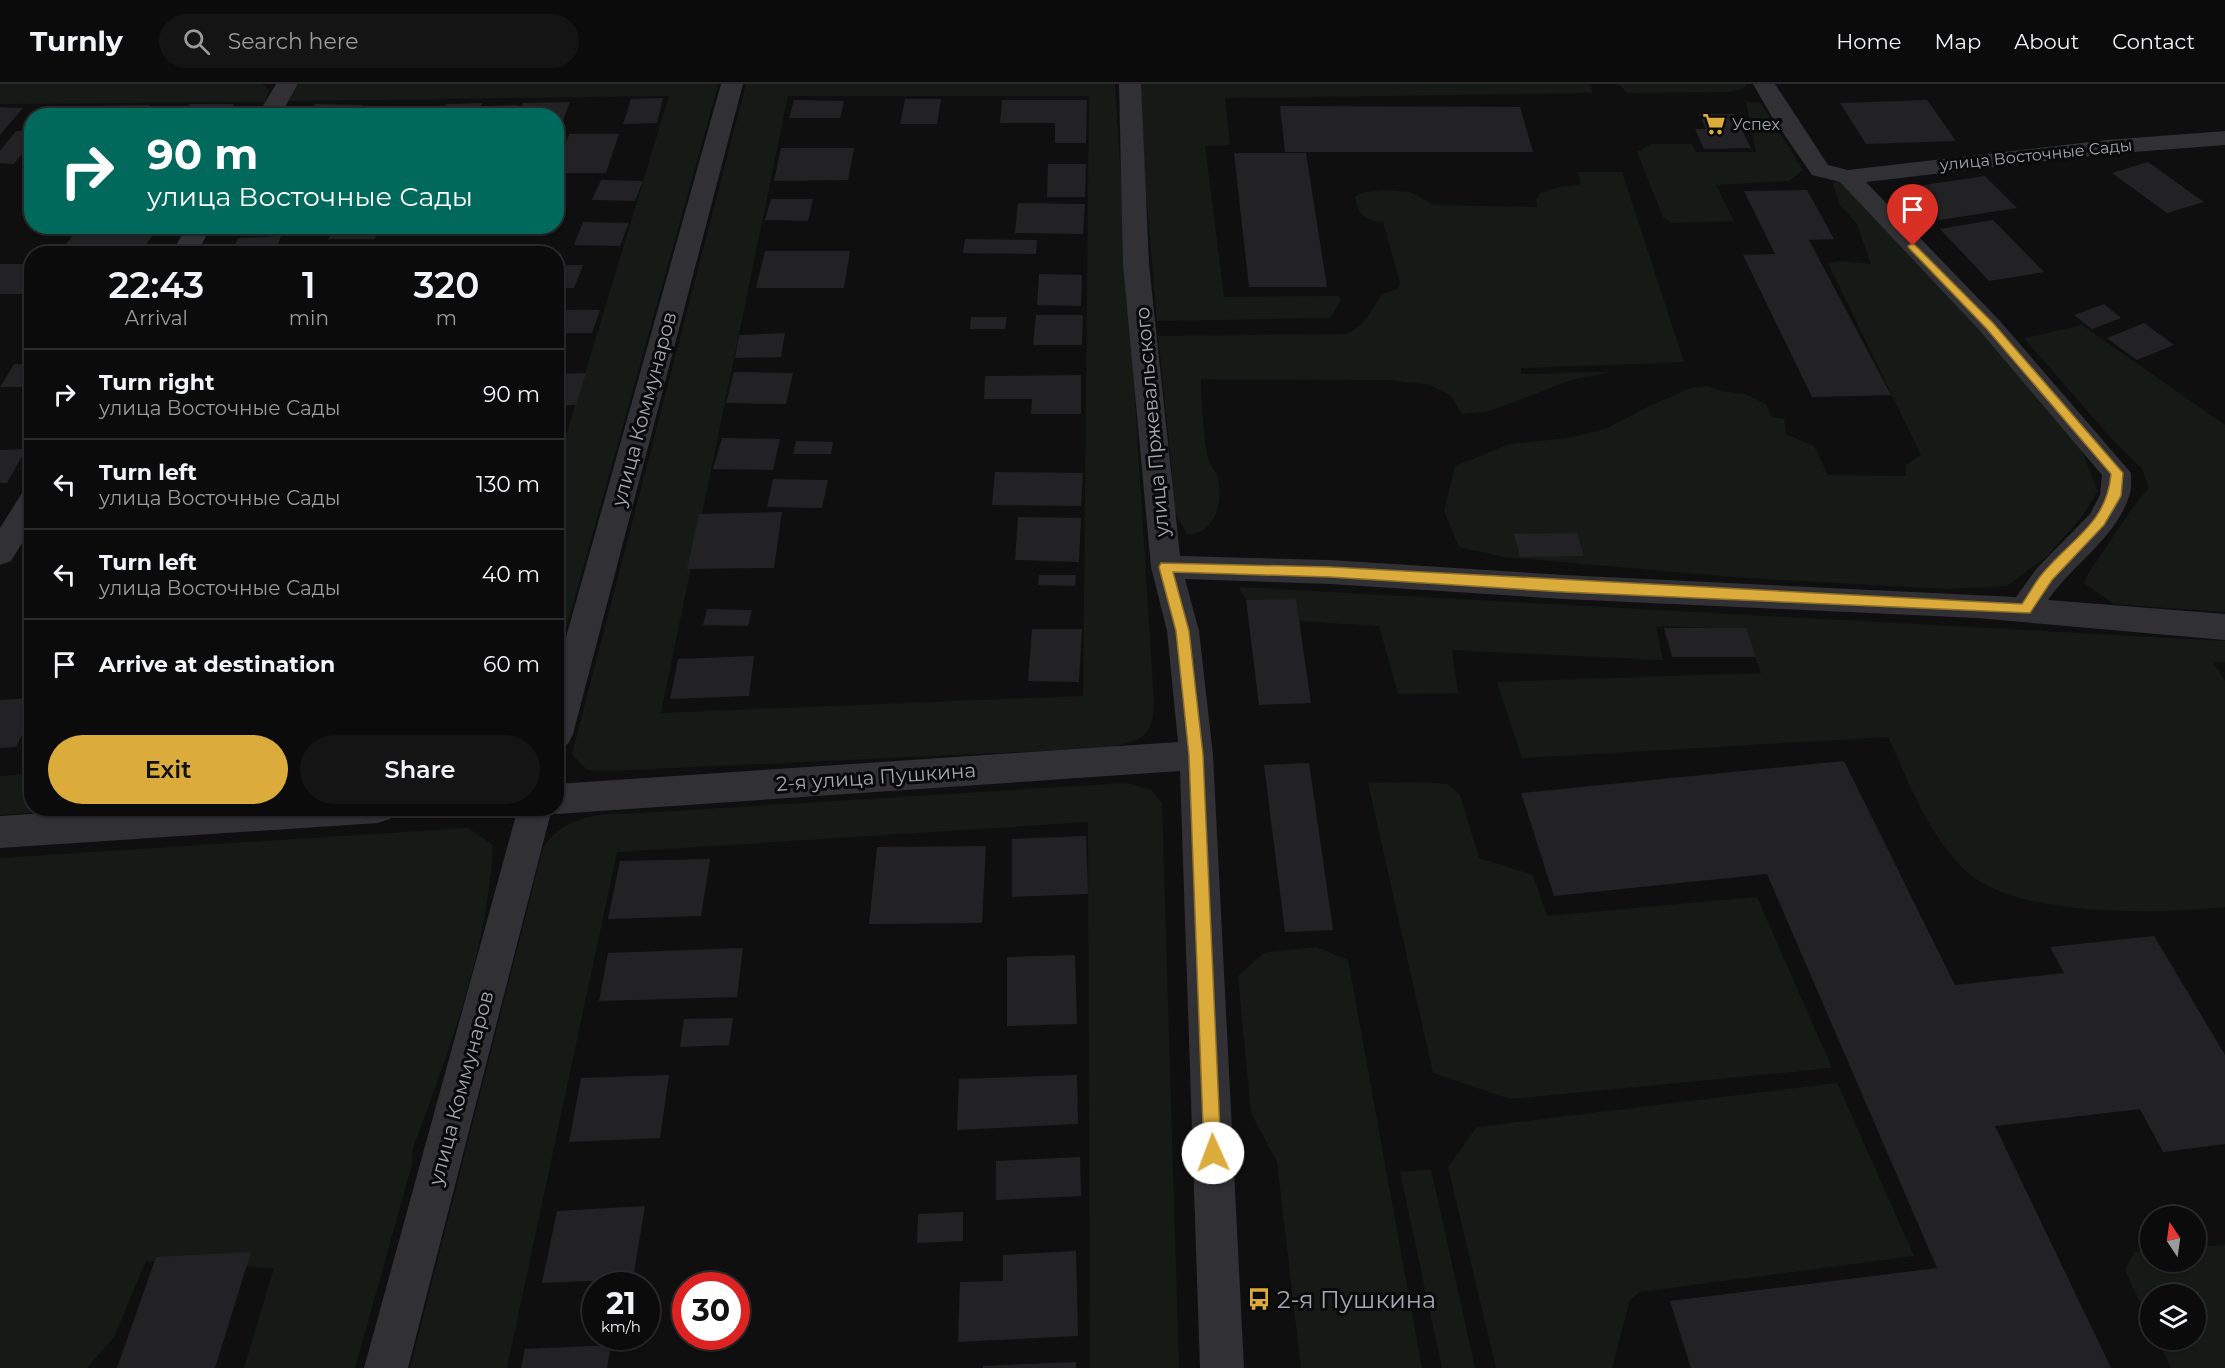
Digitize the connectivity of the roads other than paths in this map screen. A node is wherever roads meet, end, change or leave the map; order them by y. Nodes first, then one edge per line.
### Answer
1 (287, 84) edge
2 (732, 84) edge
3 (1130, 84) edge
4 (1764, 84) edge
5 (273, 108) edge
6 (2225, 138) edge
7 (1848, 177) junction
8 (24, 514) edge
9 (0, 553) edge
10 (1166, 567) junction
11 (2025, 609) junction
12 (2225, 627) edge
13 (564, 704) edge
14 (1196, 755) junction
15 (564, 798) edge
16 (252, 816) edge
17 (533, 816) edge
18 (0, 832) edge
19 (386, 1368) edge
20 (1222, 1368) edge

1 - 5 street
2 - 13 street, улица Коммунаров
3 - 10 street, улица Пржевальского
4 - 7 street, улица Восточные Сады
6 - 7 street, улица Восточные Сады
7 - 11 street
8 - 9 street
10 - 11 street
10 - 14 street, улица Пржевальского
11 - 12 street
14 - 15 street, 2-я улица Пушкина
14 - 20 street, улица Пржевальского
16 - 18 street
17 - 19 street, улица Коммунаров

